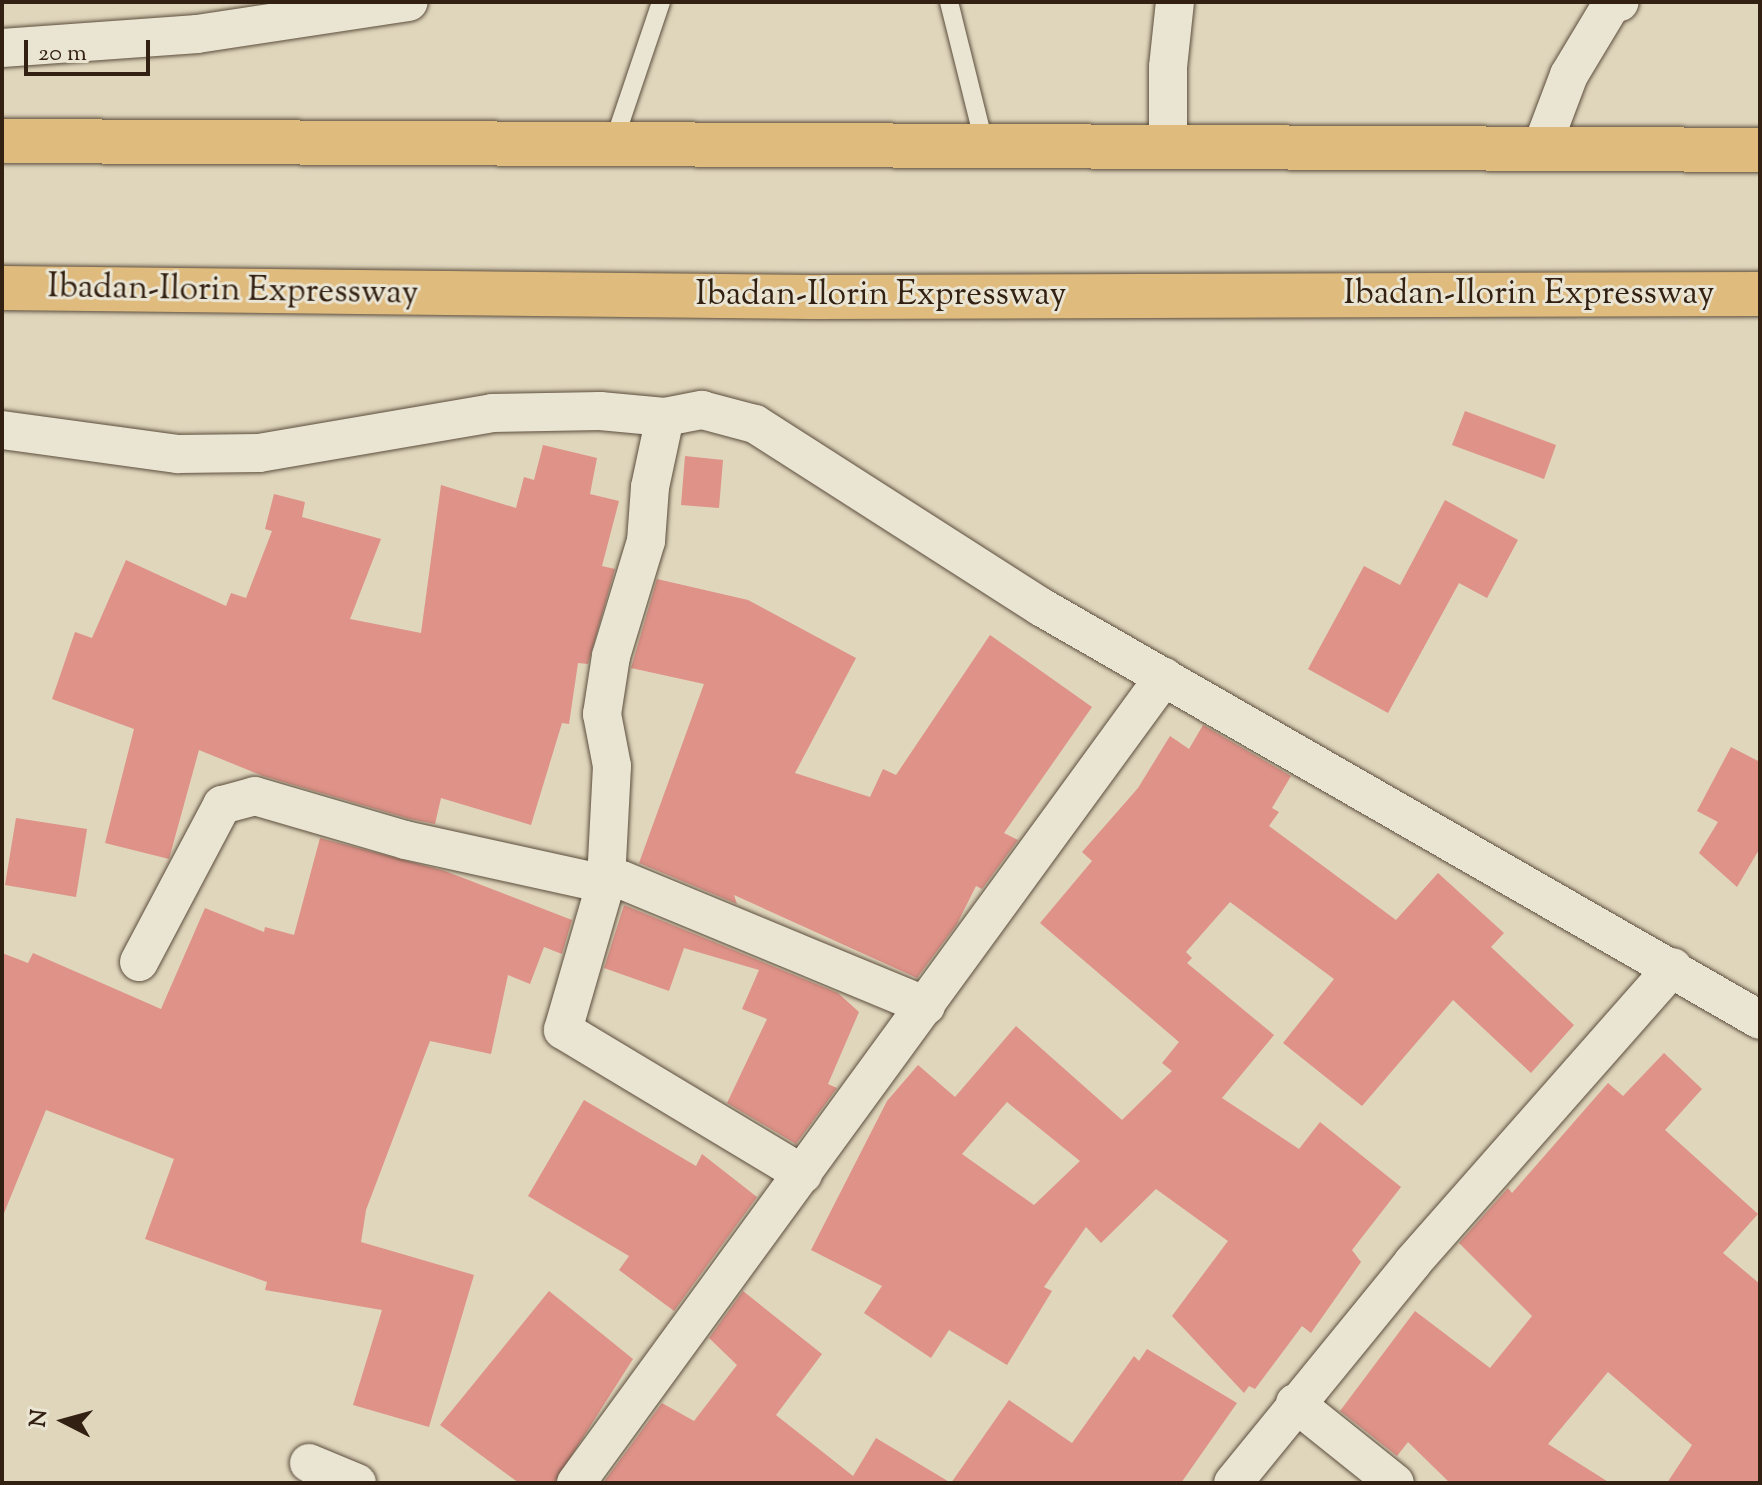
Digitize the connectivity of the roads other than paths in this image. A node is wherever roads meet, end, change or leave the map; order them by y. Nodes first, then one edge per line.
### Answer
1 (409, 2) edge
2 (661, 2) edge
3 (949, 2) edge
4 (1175, 2) edge
5 (1620, 2) edge
6 (342, 6) edge
7 (2, 48) edge
8 (2, 141) edge
9 (613, 144) junction
10 (985, 146) junction
11 (1168, 147) junction
12 (1541, 149) junction
13 (1760, 150) edge
14 (2, 288) edge
15 (1760, 294) edge
16 (665, 417) junction
17 (2, 430) edge
18 (1164, 677) junction
19 (605, 884) junction
20 (139, 962) dead end
21 (1673, 967) junction
22 (926, 1006) junction
23 (1760, 1020) edge
24 (803, 1174) junction
25 (1295, 1403) junction
26 (309, 1463) dead end
27 (357, 1483) edge
28 (576, 1483) edge
29 (1233, 1483) edge
30 (1395, 1483) edge

1 - 6 street
2 - 9 lane
3 - 10 lane
4 - 11 street
5 - 12 street
6 - 7 street
8 - 9 highway
9 - 10 highway
10 - 11 highway
11 - 12 highway
12 - 13 highway
14 - 15 highway, Ibadan-Ilorin Expressway
16 - 17 street
16 - 18 street
16 - 19 street
18 - 21 street
18 - 22 street
19 - 20 street
19 - 22 street
19 - 24 street
21 - 23 street
21 - 25 street
22 - 24 street
24 - 28 street
25 - 29 street
25 - 30 street
26 - 27 street

